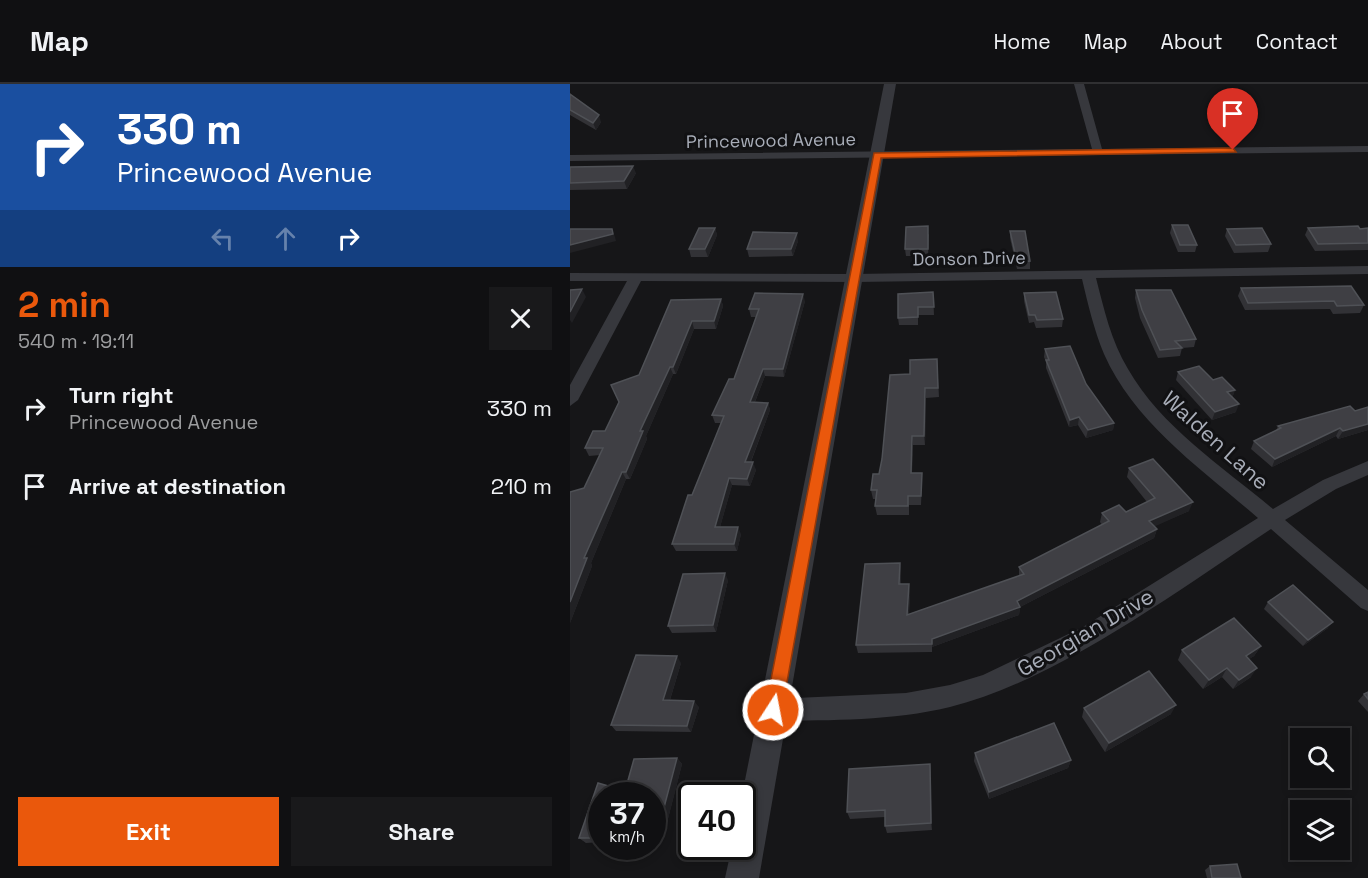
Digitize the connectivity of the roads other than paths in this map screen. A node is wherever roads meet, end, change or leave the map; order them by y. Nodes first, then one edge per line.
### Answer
1 (890, 84) edge
2 (1079, 84) edge
3 (1368, 148) edge
4 (1098, 152) junction
5 (877, 155) junction
6 (570, 159) edge
7 (1368, 270) edge
8 (1088, 274) junction
9 (570, 277) edge
10 (636, 278) junction
11 (855, 278) junction
12 (570, 400) edge
13 (1368, 468) edge
14 (1272, 520) junction
15 (1368, 602) edge
16 (773, 710) junction
17 (742, 878) edge

1 - 5 street
2 - 4 street
3 - 4 street, Princewood Avenue
4 - 5 street, Princewood Avenue
5 - 6 street, Princewood Avenue
5 - 11 street
7 - 8 street, Donson Drive
8 - 11 street, Donson Drive
8 - 14 street, Walden Lane
9 - 10 street, Donson Drive
10 - 11 street, Donson Drive
10 - 12 street
11 - 16 street
13 - 14 street, Georgian Drive
14 - 15 street, Walden Lane
14 - 16 street, Georgian Drive
16 - 17 street

